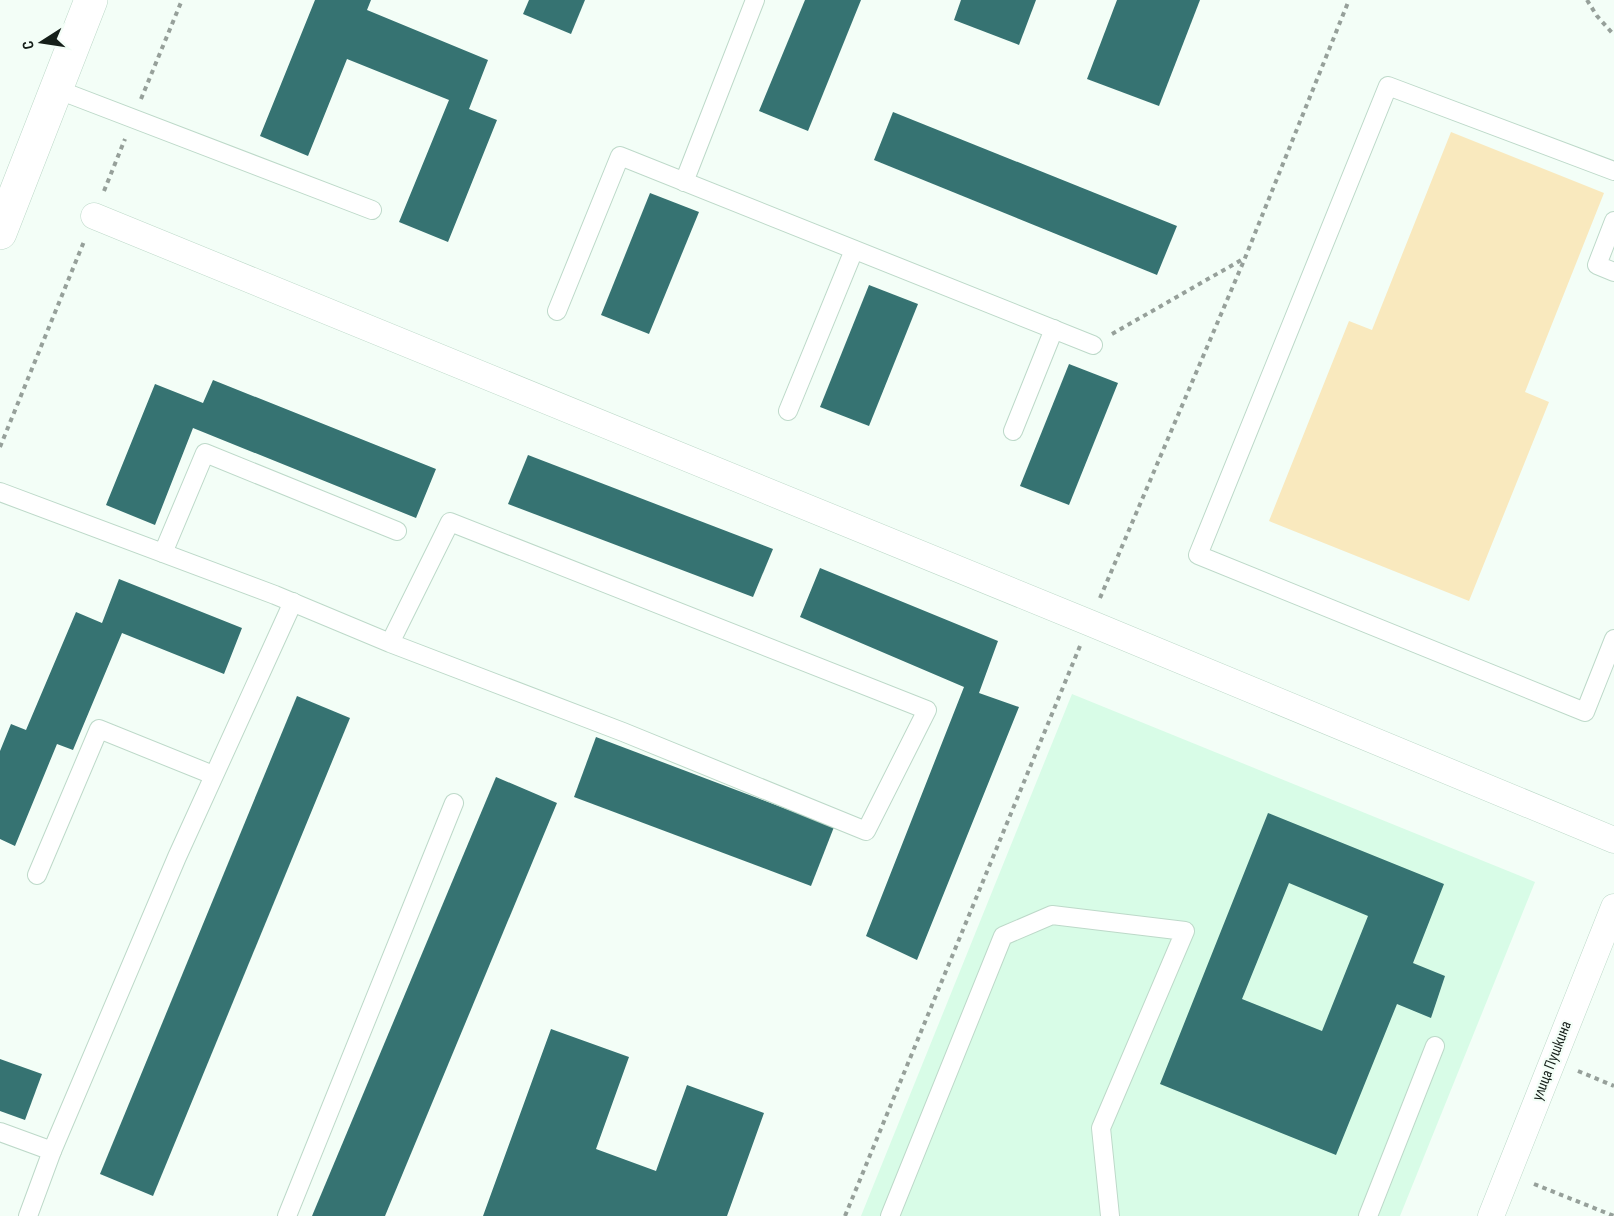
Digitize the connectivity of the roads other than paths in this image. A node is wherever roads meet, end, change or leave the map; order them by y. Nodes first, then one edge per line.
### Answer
1 (91, 0) edge
2 (755, 0) edge
3 (56, 89) junction
4 (1614, 171) edge
5 (684, 182) junction
6 (372, 210) dead end
7 (94, 216) dead end
8 (1614, 221) edge
9 (0, 232) edge
10 (854, 250) junction
11 (1614, 272) edge
12 (557, 311) dead end
13 (1054, 329) junction
14 (1093, 345) road end
15 (788, 411) dead end
16 (1012, 431) dead end
17 (0, 492) edge
18 (397, 531) dead end
19 (163, 553) junction
20 (293, 602) junction
21 (1614, 639) edge
22 (390, 643) junction
23 (213, 775) junction
24 (454, 803) dead end
25 (1614, 840) edge
26 (37, 874) dead end
27 (1614, 907) edge
28 (1435, 1046) dead end
29 (0, 1132) edge
30 (52, 1151) junction
31 (28, 1216) edge
32 (287, 1216) edge
33 (890, 1216) edge
34 (1110, 1216) edge
35 (1368, 1216) edge
36 (1491, 1216) edge

1 - 3 main road
2 - 5 lane
3 - 6 lane
3 - 9 main road
4 - 21 lane
5 - 10 lane
5 - 12 lane
7 - 25 street
8 - 11 lane
10 - 13 lane
10 - 15 lane
13 - 14 lane
13 - 16 lane
17 - 19 lane
18 - 19 lane
19 - 20 lane
20 - 22 lane
20 - 23 lane
22 - 22 lane
23 - 26 lane
23 - 30 lane
24 - 32 lane
27 - 36 street, улица Пушкина
28 - 35 lane
29 - 30 lane
30 - 31 lane
33 - 34 lane

